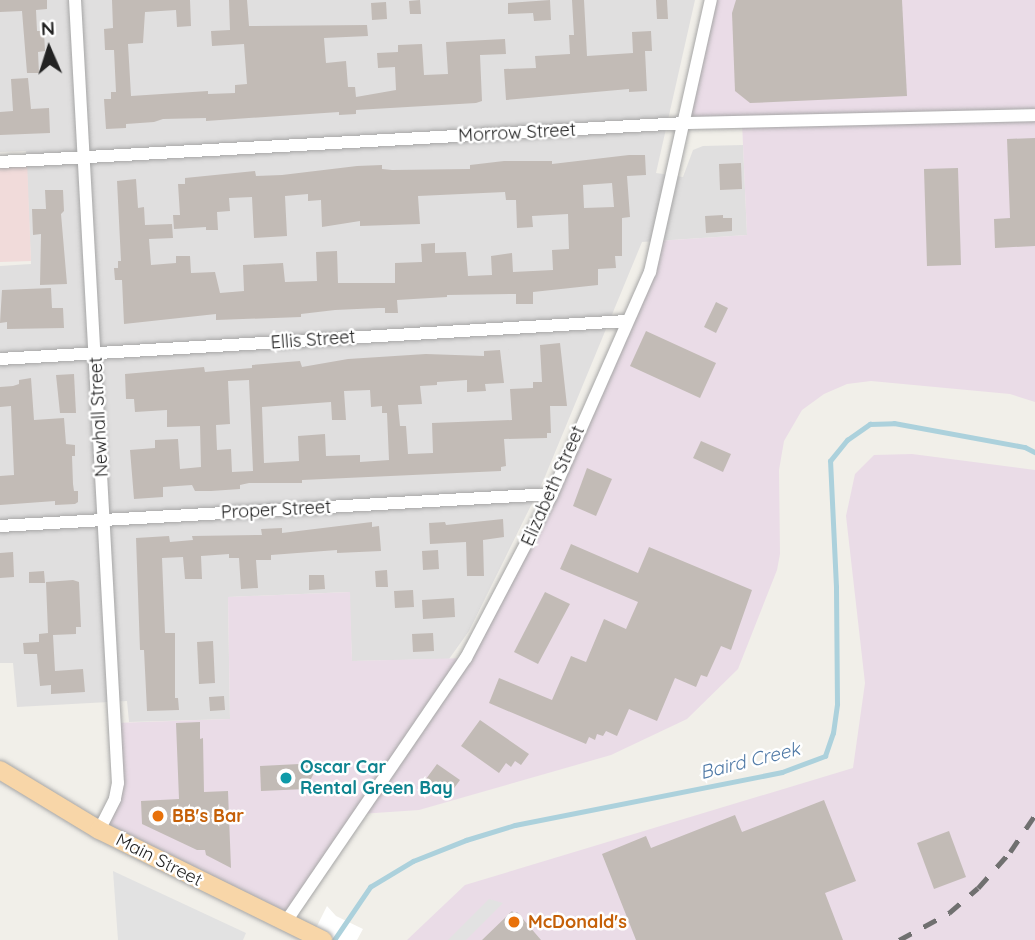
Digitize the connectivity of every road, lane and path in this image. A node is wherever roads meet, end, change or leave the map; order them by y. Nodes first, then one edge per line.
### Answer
1 (75, 0) edge
2 (711, 0) edge
3 (1035, 115) edge
4 (684, 123) junction
5 (85, 158) junction
6 (0, 162) edge
7 (626, 321) junction
8 (96, 354) junction
9 (0, 359) edge
10 (552, 494) junction
11 (105, 520) junction
12 (0, 526) edge
13 (0, 770) edge
14 (99, 830) junction
15 (285, 923) junction
16 (318, 938) edge

1 - 5 street, Newhall Street
2 - 4 street, Elizabeth Street
3 - 4 street, Morrow Street
4 - 5 street, Morrow Street
4 - 7 street, Elizabeth Street
5 - 6 street, Morrow Street
5 - 8 street, Newhall Street
7 - 8 street, Ellis Street
7 - 10 street, Elizabeth Street
8 - 9 street, Ellis Street
8 - 11 street, Newhall Street
10 - 11 street, Proper Street
10 - 15 street, Elizabeth Street
11 - 12 street, Proper Street
11 - 14 street, Newhall Street
13 - 14 main road, Main Street
14 - 15 main road, Main Street
15 - 16 main road, Main Street

